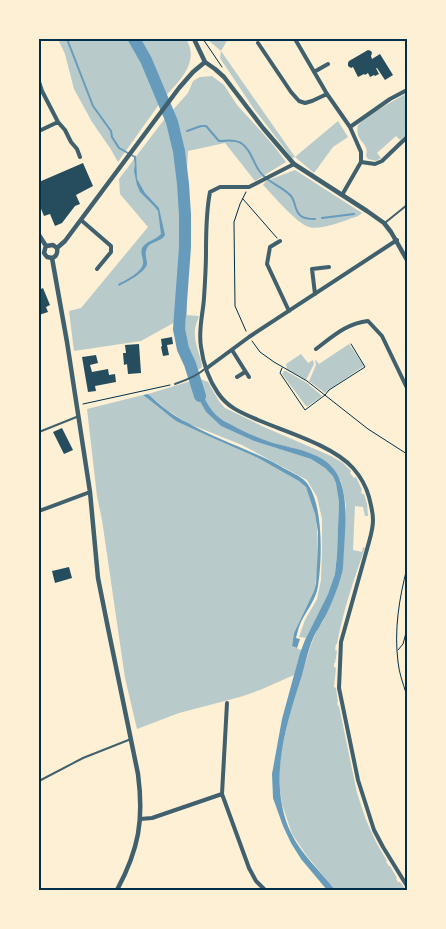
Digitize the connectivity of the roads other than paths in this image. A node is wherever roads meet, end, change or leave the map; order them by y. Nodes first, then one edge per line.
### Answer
1 (194, 39) edge
2 (295, 39) edge
3 (258, 43) dead end
4 (205, 62) junction
5 (328, 64) dead end
6 (314, 72) junction
7 (39, 82) edge
8 (407, 90) edge
9 (327, 94) junction
10 (58, 122) junction
11 (350, 127) junction
12 (39, 131) edge
13 (407, 137) edge
14 (80, 157) dead end
15 (361, 162) junction
16 (294, 164) junction
17 (342, 195) junction
18 (407, 205) edge
19 (81, 220) junction
20 (384, 223) junction
21 (39, 234) edge
22 (397, 240) junction
23 (280, 241) road end
24 (46, 246) junction
25 (57, 248) junction
26 (52, 258) junction
27 (407, 260) edge
28 (329, 267) dead end
29 (97, 269) dead end
30 (315, 294) junction
31 (289, 311) junction
32 (316, 349) dead end
33 (232, 350) junction
34 (207, 368) junction
35 (245, 372) junction
36 (237, 377) dead end
37 (249, 378) dead end
38 (175, 384) road end
39 (407, 388) edge
40 (79, 416) junction
41 (39, 432) edge
42 (90, 492) junction
43 (39, 511) edge
44 (227, 703) dead end
45 (131, 739) junction
46 (39, 781) edge
47 (222, 794) junction
48 (140, 819) junction
49 (407, 886) edge
50 (117, 890) edge
51 (265, 890) edge

1 - 4 street
2 - 6 street
3 - 9 street
4 - 16 street
4 - 19 street
5 - 6 street
6 - 9 street
7 - 10 street
8 - 11 street
9 - 11 street
10 - 12 street
10 - 14 street
11 - 15 street
13 - 15 street
15 - 17 street
16 - 17 street
16 - 34 street
17 - 20 street
18 - 20 lane
19 - 25 street
19 - 29 street
20 - 22 street
21 - 24 street
22 - 27 street
22 - 30 street
23 - 31 street
24 - 25 street
24 - 26 street
25 - 26 street
26 - 40 street
28 - 30 street
30 - 31 street
31 - 33 street
32 - 39 street
33 - 34 street
33 - 35 street
34 - 38 lane
34 - 49 street
35 - 36 street
35 - 37 street
40 - 41 lane
40 - 42 street
42 - 43 street
42 - 45 street
44 - 47 street
45 - 46 lane
45 - 48 street
47 - 48 street
47 - 51 street
48 - 50 street

